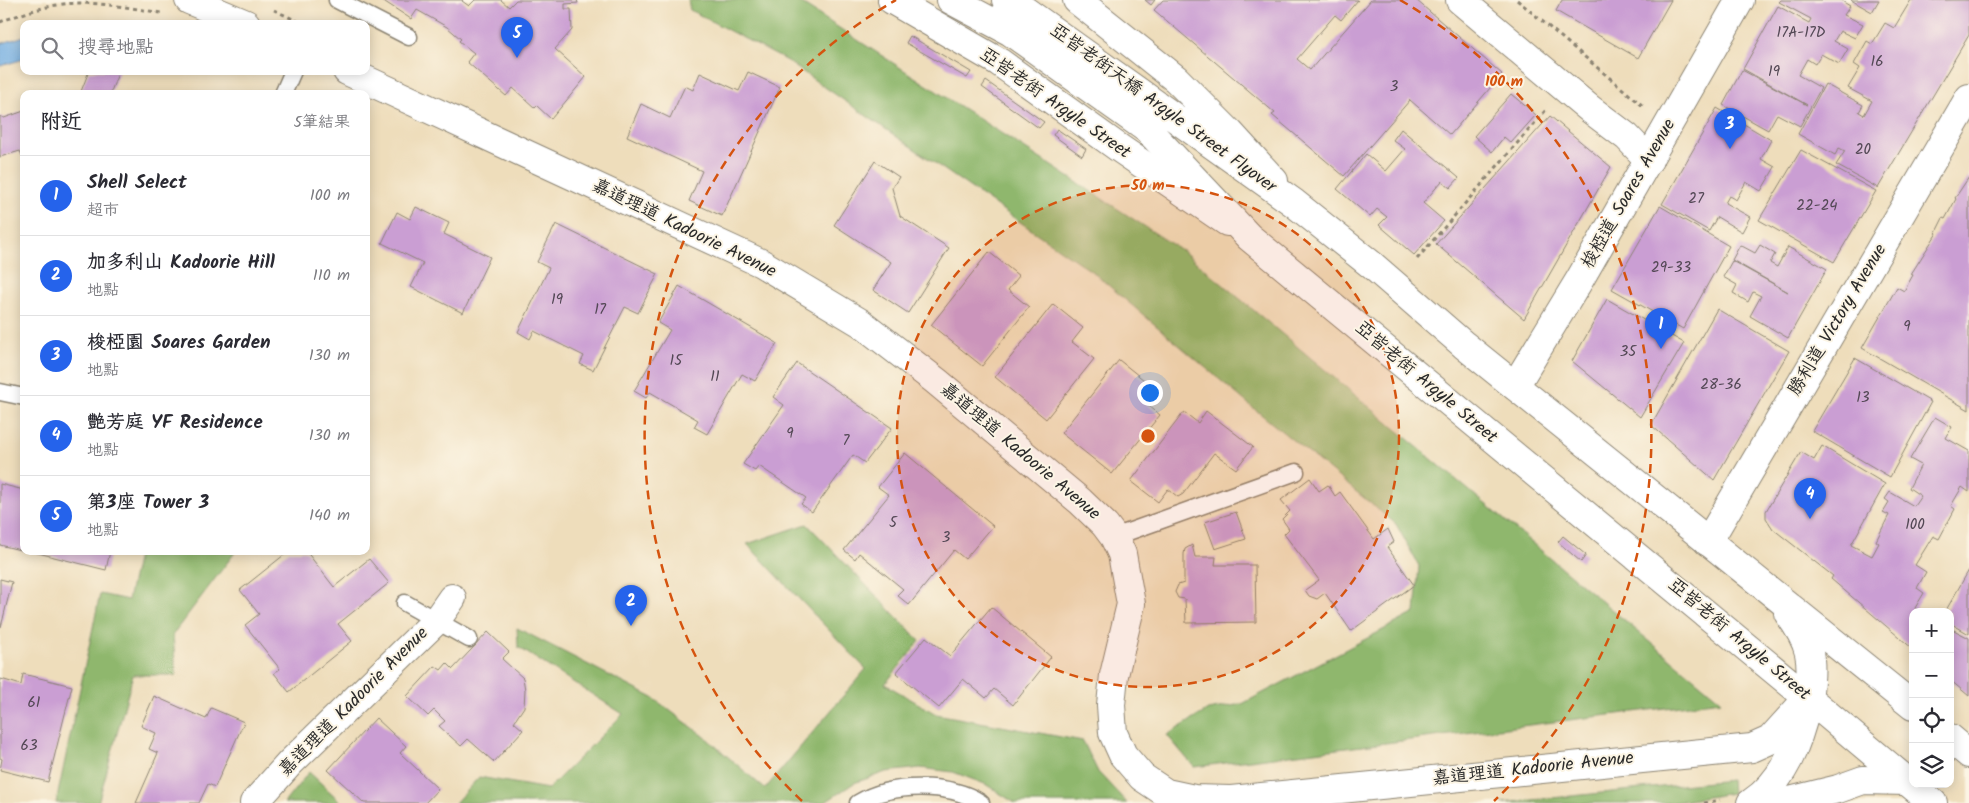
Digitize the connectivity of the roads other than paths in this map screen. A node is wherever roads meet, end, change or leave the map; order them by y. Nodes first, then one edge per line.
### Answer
1 (337, 0) edge
2 (892, 0) edge
3 (951, 0) edge
4 (1006, 0) edge
5 (1077, 0) edge
6 (1460, 0) edge
7 (1740, 0) edge
8 (222, 6) edge
9 (179, 8) edge
10 (241, 20) edge
11 (409, 37) dead end
12 (291, 75) edge
13 (357, 75) edge
14 (285, 90) edge
15 (1969, 98) edge
16 (1153, 118) junction
17 (1649, 160) junction
18 (1294, 203) junction
19 (1249, 237) junction
20 (1516, 386) junction
21 (0, 392) edge
22 (20, 396) edge
23 (1296, 472) dead end
24 (1114, 537) junction
25 (1708, 542) junction
26 (1775, 596) junction
27 (452, 598) dead end
28 (404, 603) dead end
29 (436, 621) junction
30 (469, 639) dead end
31 (1808, 698) junction
32 (1909, 703) edge
33 (1954, 741) edge
34 (1969, 754) edge
35 (1907, 781) junction
36 (254, 803) edge
37 (858, 803) edge
38 (980, 803) edge
39 (1751, 803) edge
40 (1781, 803) edge
41 (1933, 803) edge

1 - 11 lane
2 - 19 street, 亞皆老街 Argyle Street
3 - 16 street, 亞皆老街天橋 Argyle Street Flyover
4 - 16 street, 亞皆老街天橋 Argyle Street Flyover
5 - 18 street
6 - 17 street
7 - 17 street, 梭椏道 Soares Avenue
8 - 9 street
8 - 10 street
12 - 14 lane
13 - 24 street, 嘉道理道 Kadoorie Avenue
15 - 25 street, 勝利道 Victory Avenue
16 - 18 street, 亞皆老街天橋 Argyle Street Flyover
16 - 19 street, 亞皆老街天橋 Argyle Street Flyover
17 - 20 street, 梭椏道 Soares Avenue
18 - 20 street
19 - 31 street, 亞皆老街 Argyle Street
20 - 25 street
21 - 22 lane
23 - 24 lane
24 - 31 street, 嘉道理道 Kadoorie Avenue
25 - 26 street
26 - 31 street
26 - 32 street
27 - 29 street, 嘉道理道 Kadoorie Avenue
28 - 29 lane
29 - 30 lane
29 - 36 street, 嘉道理道 Kadoorie Avenue
31 - 35 street, 亞皆老街 Argyle Street
31 - 39 street
33 - 34 street
35 - 40 street
35 - 41 street, 亞皆老街 Argyle Street
37 - 38 lane

